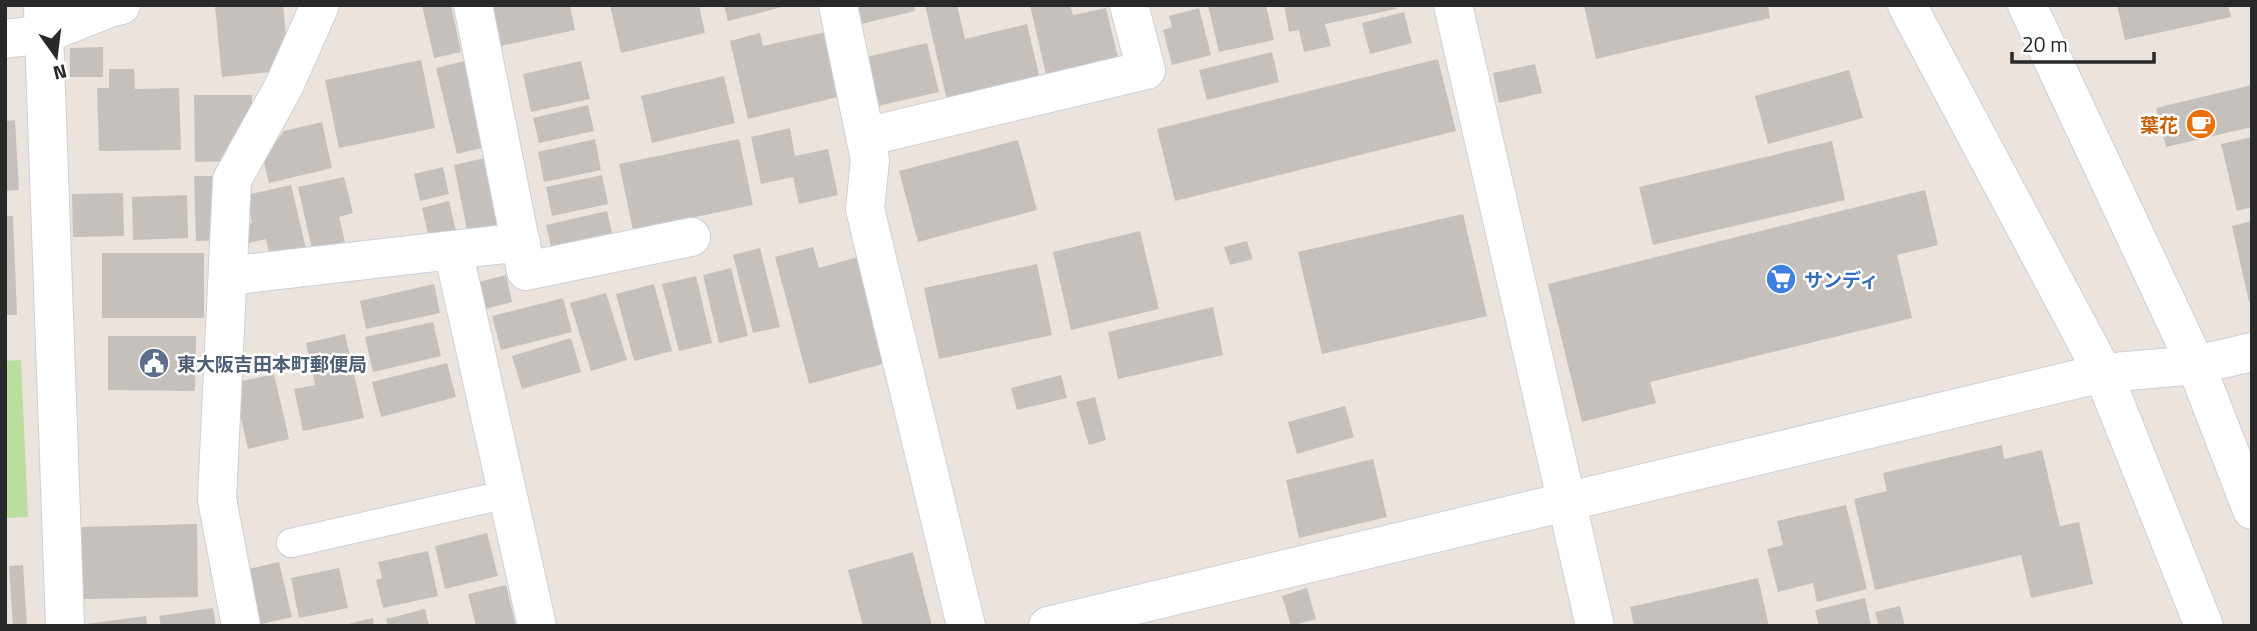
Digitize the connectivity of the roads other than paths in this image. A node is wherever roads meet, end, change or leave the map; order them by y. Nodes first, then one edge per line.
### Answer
1 (121, 5) edge
2 (320, 5) edge
3 (473, 5) edge
4 (838, 5) edge
5 (1129, 5) edge
6 (1453, 5) edge
7 (1907, 5) edge
8 (2027, 5) edge
9 (43, 20) edge
10 (5, 40) edge
11 (865, 137) junction
12 (691, 237) dead end
13 (521, 242) junction
14 (453, 250) junction
15 (228, 276) junction
16 (2252, 352) edge
17 (2196, 365) junction
18 (2103, 373) junction
19 (508, 494) junction
20 (1565, 501) junction
21 (2252, 510) edge
22 (291, 543) dead end
23 (65, 626) edge
24 (241, 626) edge
25 (537, 626) edge
26 (966, 626) edge
27 (1048, 626) edge
28 (1595, 626) edge
29 (2204, 626) edge

1 - 9 street
2 - 15 street
3 - 13 street
4 - 11 street
5 - 11 street
6 - 20 street
7 - 18 street
8 - 17 street
9 - 10 street
9 - 23 street
11 - 26 street
12 - 13 street
13 - 14 street
14 - 15 street
14 - 19 street
15 - 24 street
16 - 17 street
17 - 18 street
17 - 21 street
18 - 20 street
18 - 29 street
19 - 22 lane
19 - 25 street
20 - 27 street
20 - 28 street

